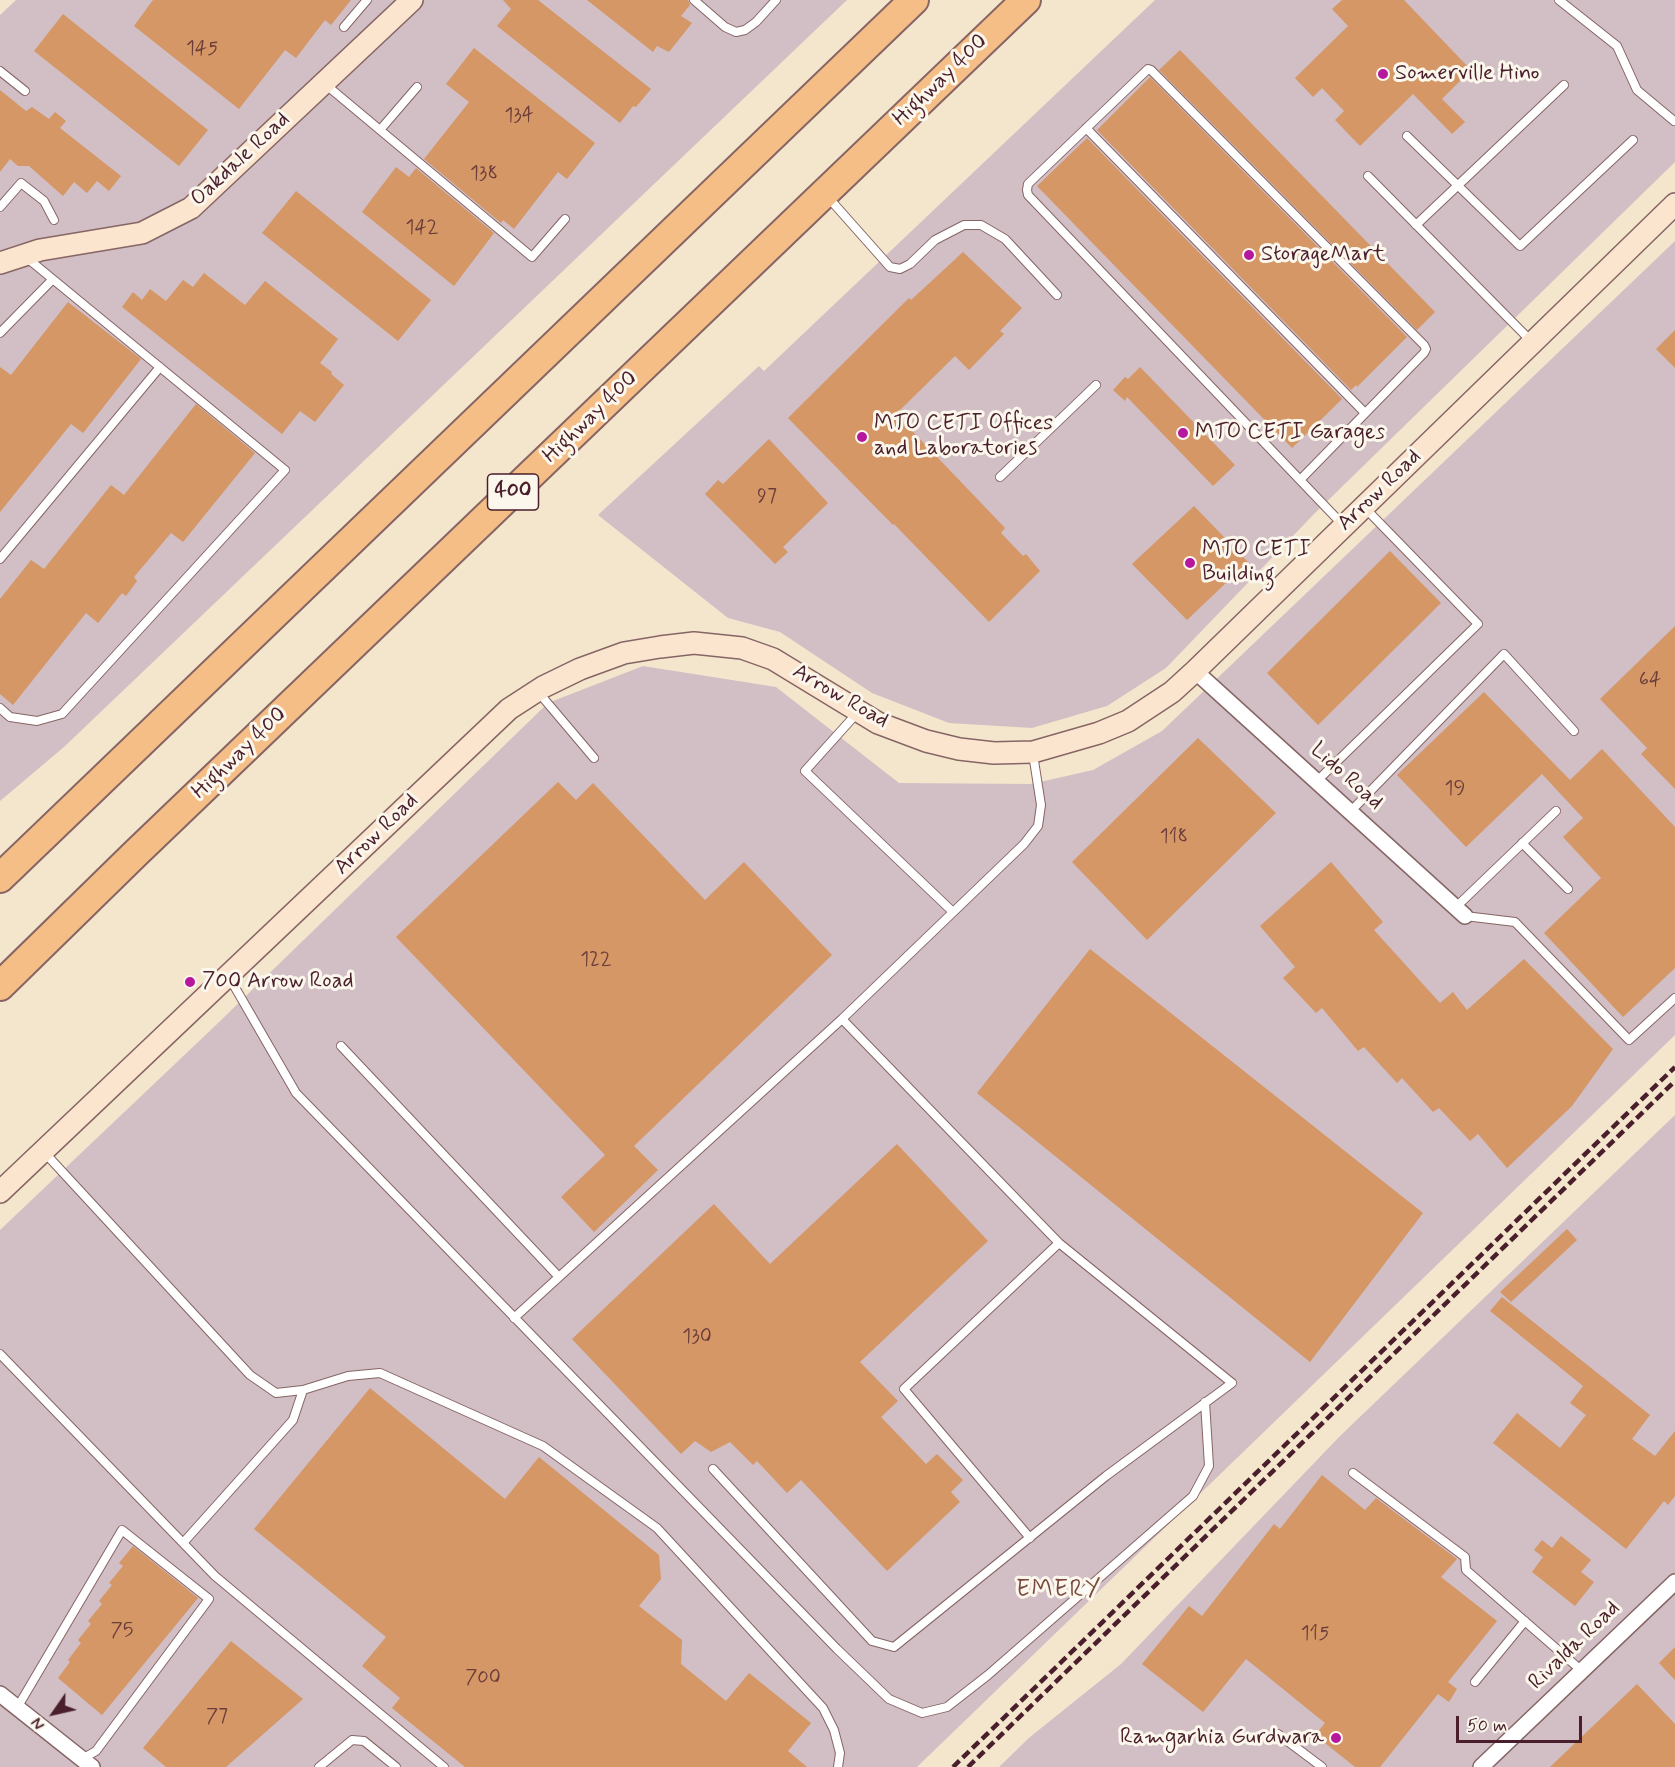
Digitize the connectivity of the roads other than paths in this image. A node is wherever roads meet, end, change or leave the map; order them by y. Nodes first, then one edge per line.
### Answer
1 (367, 0) edge
2 (693, 0) edge
3 (777, 0) edge
4 (914, 0) edge
5 (1026, 0) edge
6 (1559, 0) edge
7 (402, 4) edge
8 (344, 27) dead end
9 (0, 71) edge
10 (324, 83) junction
11 (1564, 85) dead end
12 (417, 87) dead end
13 (25, 91) dead end
14 (1674, 121) edge
15 (1086, 128) junction
16 (380, 130) junction
17 (1407, 136) dead end
18 (1633, 140) dead end
19 (1368, 176) dead end
20 (1458, 186) junction
21 (824, 193) junction
22 (1675, 204) edge
23 (0, 207) edge
24 (565, 219) dead end
25 (54, 220) dead end
26 (1416, 225) junction
27 (24, 255) junction
28 (0, 263) edge
29 (52, 280) junction
30 (1057, 295) dead end
31 (0, 333) edge
32 (1532, 342) junction
33 (160, 367) junction
34 (1096, 385) dead end
35 (1365, 413) junction
36 (1000, 477) dead end
37 (1300, 480) junction
38 (1364, 507) junction
39 (1344, 526) junction
40 (0, 559) edge
41 (1196, 671) junction
42 (537, 690) junction
43 (0, 708) edge
44 (858, 711) junction
45 (1574, 731) dead end
46 (1033, 752) junction
47 (594, 758) dead end
48 (1317, 781) junction
49 (1556, 811) dead end
50 (1350, 812) junction
51 (1522, 843) junction
52 (0, 878) edge
53 (1568, 889) dead end
54 (953, 912) junction
55 (1461, 912) junction
56 (228, 975) junction
57 (0, 986) edge
58 (1675, 998) edge
59 (842, 1019) junction
60 (341, 1047) dead end
61 (43, 1151) junction
62 (0, 1192) edge
63 (1059, 1243) junction
64 (559, 1277) junction
65 (514, 1317) junction
66 (0, 1354) edge
67 (303, 1390) junction
68 (1205, 1402) junction
69 (713, 1469) dead end
70 (1353, 1473) dead end
71 (1030, 1538) junction
72 (183, 1543) junction
73 (1675, 1582) edge
74 (1525, 1621) junction
75 (1582, 1671) junction
76 (1475, 1682) dead end
77 (0, 1694) edge
78 (17, 1708) junction
79 (1278, 1734) dead end
80 (87, 1763) edge
81 (320, 1767) edge
82 (396, 1767) edge
83 (444, 1767) edge
84 (838, 1767) edge
85 (1322, 1767) edge
86 (1481, 1767) edge

1 - 8 lane
2 - 3 lane
4 - 52 highway
5 - 21 highway, Highway 400 / 400
6 - 14 lane
7 - 10 street, Oakdale Road
9 - 13 lane
10 - 16 lane
10 - 27 street, Oakdale Road
11 - 20 lane
12 - 16 lane
15 - 35 lane
15 - 35 lane
15 - 37 lane
16 - 24 lane
17 - 20 lane
18 - 20 lane
19 - 26 lane
20 - 26 lane
21 - 30 lane
21 - 57 highway, Highway 400 / 400
22 - 32 street, Arrow Road
23 - 25 lane
26 - 32 lane
27 - 28 street, Oakdale Road
27 - 29 lane
29 - 31 lane
29 - 33 lane
32 - 38 street, Arrow Road
33 - 40 lane
33 - 43 lane
34 - 36 lane
35 - 37 lane
37 - 39 lane
38 - 39 street, Arrow Road
38 - 48 lane
39 - 41 street, Arrow Road
41 - 46 street, Arrow Road
41 - 48 street, Lido Road
42 - 44 street, Arrow Road
42 - 47 lane
42 - 56 street, Arrow Road
44 - 46 street, Arrow Road
44 - 54 lane
45 - 50 lane
46 - 54 lane
48 - 50 street, Lido Road
49 - 51 lane
50 - 55 street, Lido Road
51 - 53 lane
51 - 55 lane
54 - 59 lane
55 - 58 lane
56 - 61 street, Arrow Road
56 - 65 lane
59 - 63 lane
59 - 64 lane
60 - 64 lane
61 - 62 street, Arrow Road
61 - 67 lane
63 - 68 lane
63 - 71 lane
64 - 65 lane
65 - 68 lane
66 - 72 lane
67 - 72 lane
67 - 84 lane
68 - 71 lane
69 - 71 lane
70 - 74 lane
72 - 83 lane
73 - 75 street, Rivalda Road
74 - 75 lane
74 - 76 lane
75 - 86 street, Rivalda Road
77 - 78 street
78 - 80 street
78 - 80 lane
79 - 85 lane
81 - 82 lane

